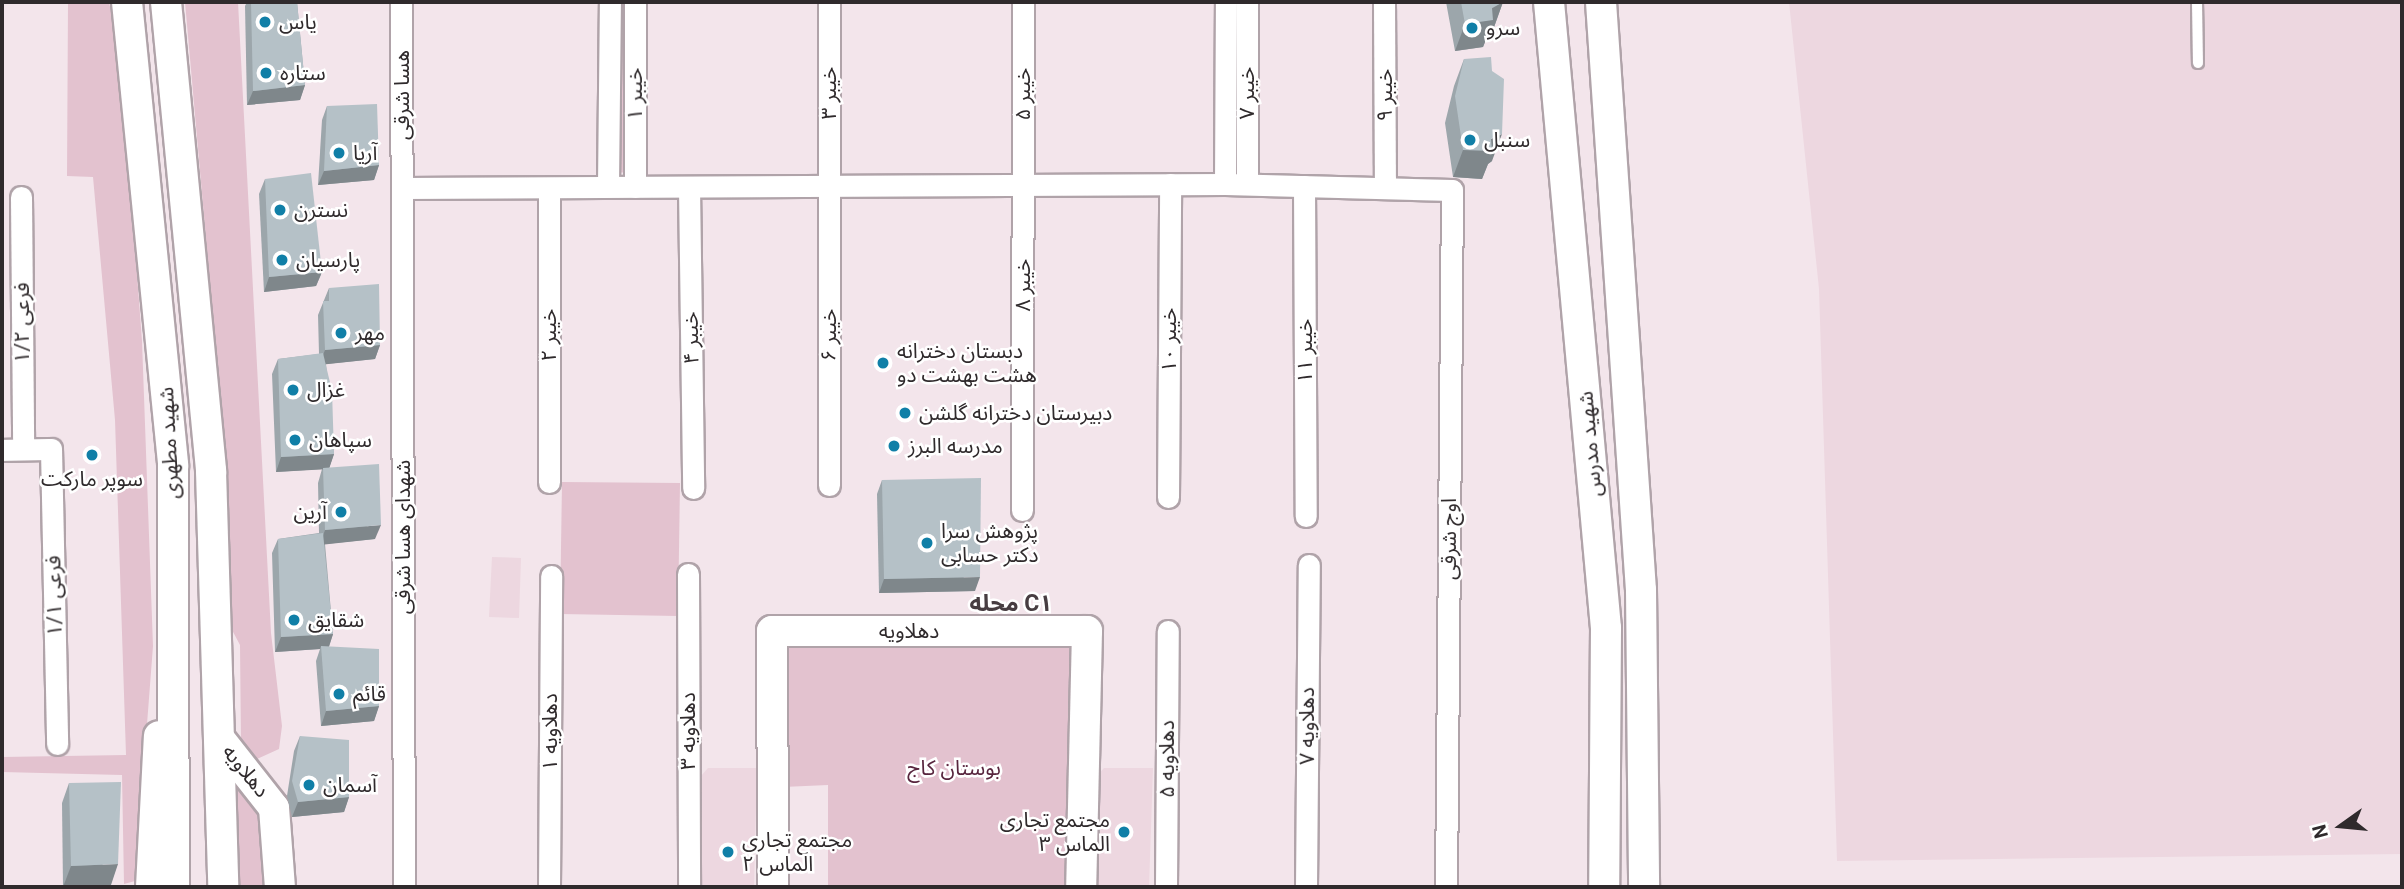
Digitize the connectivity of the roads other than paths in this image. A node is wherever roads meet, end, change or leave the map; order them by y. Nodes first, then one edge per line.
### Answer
1 (401, 2) edge
2 (610, 2) edge
3 (829, 2) edge
4 (1023, 2) edge
5 (1226, 2) edge
6 (1247, 2) edge
7 (1384, 2) edge
8 (1549, 2) edge
9 (1601, 2) edge
10 (2197, 2) edge
11 (166, 8) edge
12 (130, 11) edge
13 (635, 13) edge
14 (610, 24) junction
15 (2198, 63) dead end
16 (1170, 184) junction
17 (1225, 184) junction
18 (1247, 184) junction
19 (828, 185) junction
20 (608, 186) junction
21 (1023, 186) junction
22 (1304, 186) junction
23 (635, 187) junction
24 (689, 187) junction
25 (403, 188) junction
26 (550, 188) junction
27 (1385, 188) junction
28 (21, 197) dead end
29 (12, 449) edge
30 (549, 482) dead end
31 (829, 485) dead end
32 (693, 488) dead end
33 (1168, 497) dead end
34 (1022, 510) dead end
35 (1306, 516) dead end
36 (1309, 565) dead end
37 (688, 574) dead end
38 (551, 576) dead end
39 (1168, 631) dead end
40 (174, 657) junction
41 (219, 737) junction
42 (57, 744) dead end
43 (1600, 881) edge
44 (151, 887) edge
45 (174, 887) edge
46 (223, 887) edge
47 (280, 887) edge
48 (404, 887) edge
49 (549, 887) edge
50 (689, 887) edge
51 (773, 887) edge
52 (1081, 887) edge
53 (1166, 887) edge
54 (1306, 887) edge
55 (1447, 887) edge
56 (1644, 887) edge

1 - 25 street, هسا شرقی
2 - 14 street, خیبر ۱
3 - 19 street, خیبر ۳
4 - 21 street, خیبر ۵
5 - 17 street, خیبر ۷
6 - 18 street, خیبر ۷
7 - 27 street, خیبر ۹
8 - 43 main road, شهید مدرس
9 - 56 main road, شهید مدرس
10 - 15 lane
11 - 12 main road
11 - 41 main road, شهید مطهری
12 - 40 main road, شهید مطهری
13 - 14 street
13 - 23 street, خیبر ۱
14 - 20 street, خیبر ۱
16 - 17 street
16 - 21 street
16 - 33 street, خیبر ۱۰
17 - 18 street
18 - 22 street
19 - 21 street
19 - 24 street
19 - 31 street, خیبر ۶
20 - 23 street
20 - 26 street
21 - 34 street, خیبر ۸
22 - 27 street
22 - 35 street, خیبر ۱۱
23 - 24 street
24 - 32 street, خیبر ۴
25 - 26 street
25 - 48 street, شهدای هسا شرقی
26 - 30 street, خیبر ۲
27 - 55 street, اوج شرقی
28 - 29 street, فرعی ۱/۲
29 - 42 street, فرعی ۱/۱
36 - 54 street, دهلاویه ۷
37 - 50 street, دهلاویه ۳
38 - 49 street, دهلاویه ۱
39 - 53 street, دهلاویه ۵
40 - 44 main road
40 - 45 main road, شهید مطهری
41 - 46 main road, شهید مطهری
41 - 47 main road, دهلاویه
51 - 52 main road, دهلاویه

